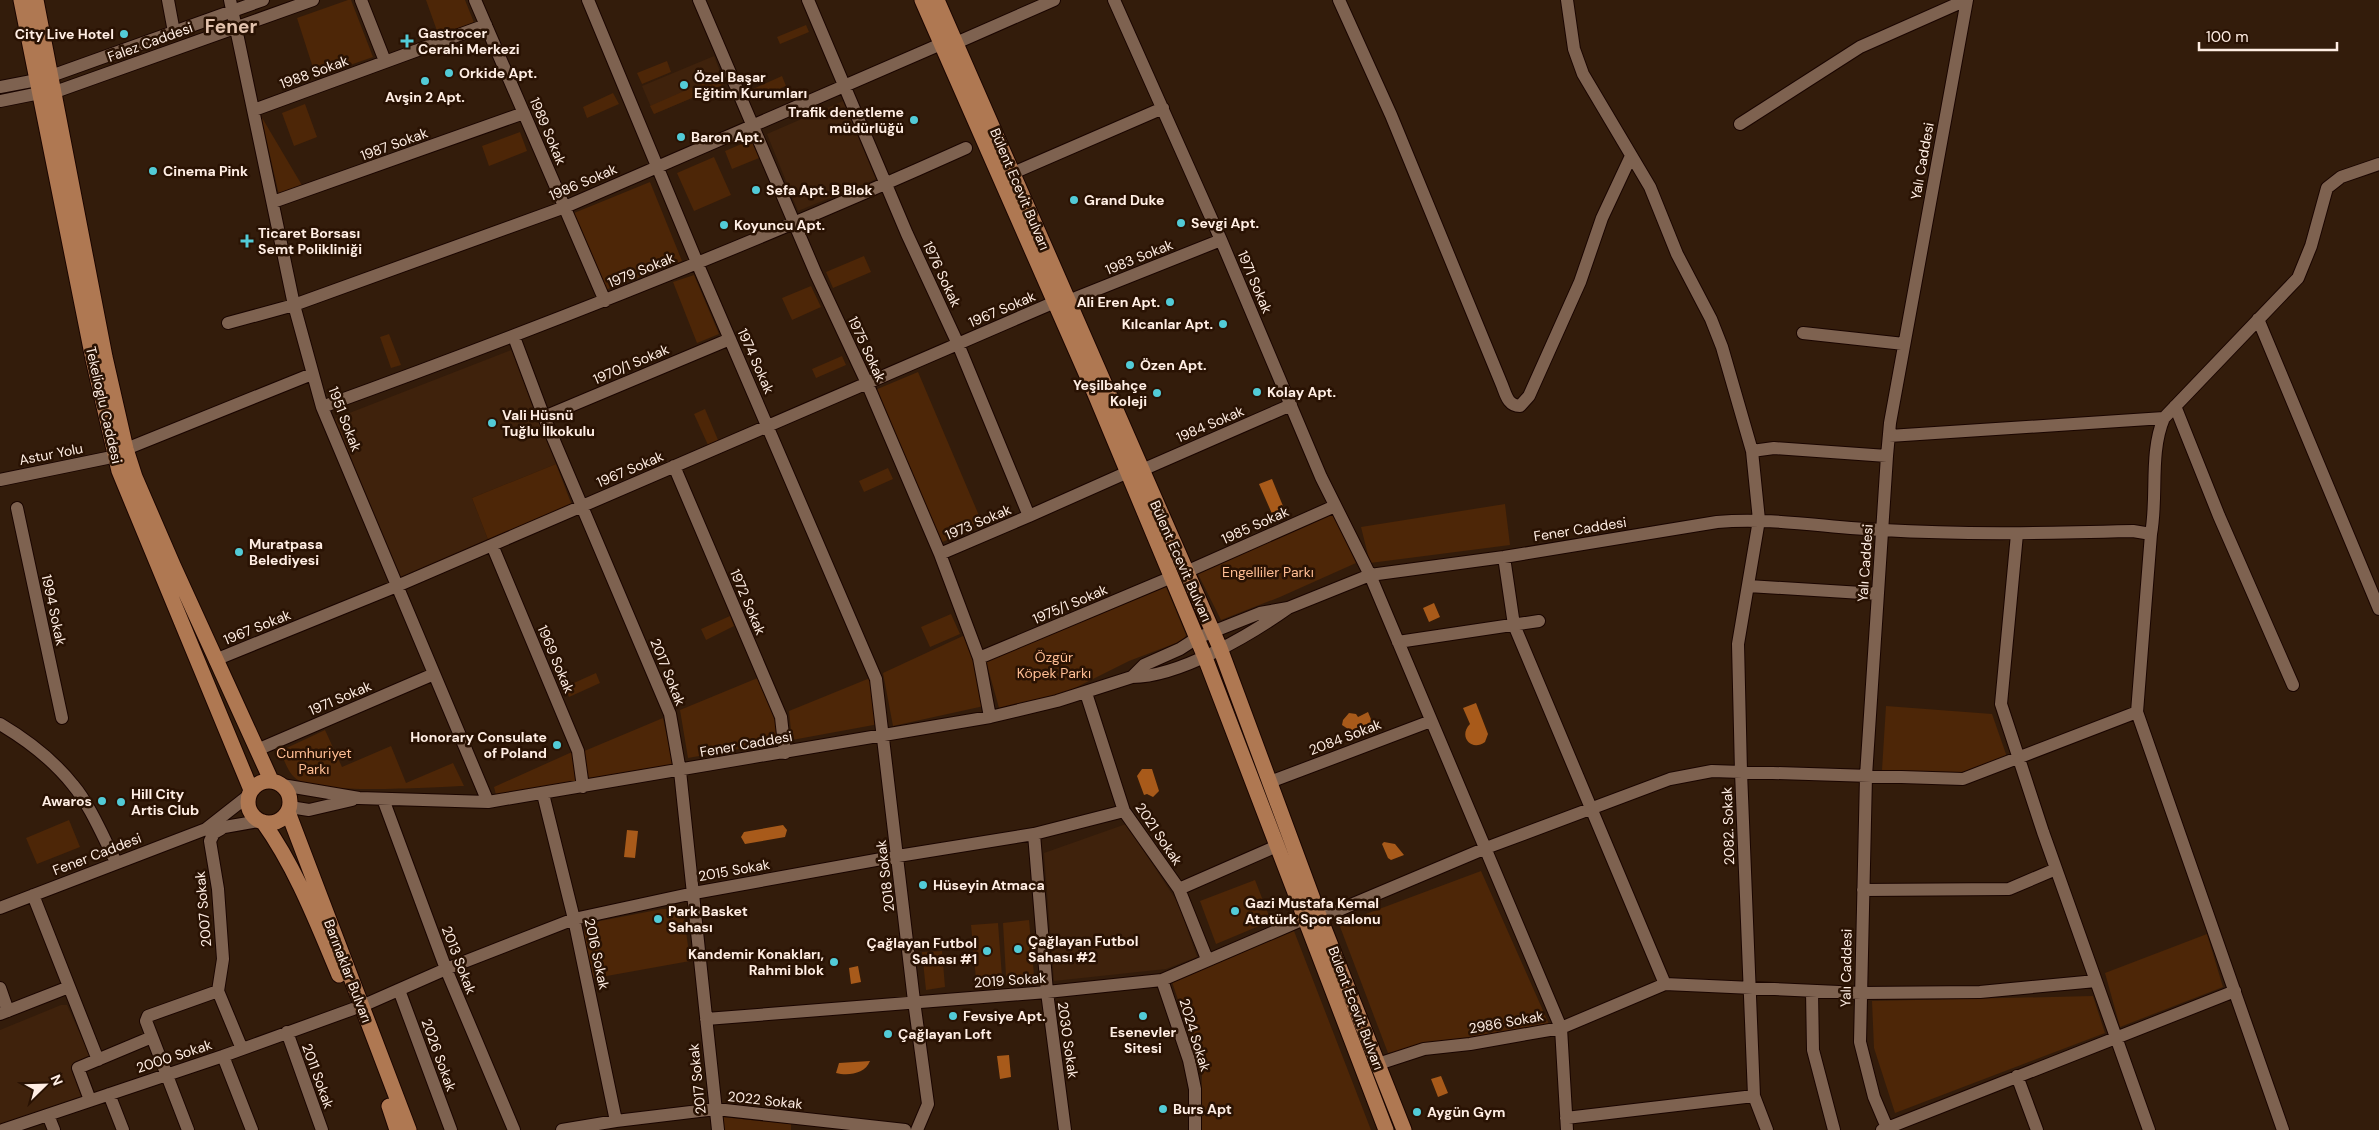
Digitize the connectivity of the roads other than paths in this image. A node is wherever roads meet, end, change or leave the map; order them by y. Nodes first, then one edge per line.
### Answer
1 (21, 0) edge
2 (36, 0) edge
3 (168, 0) edge
4 (263, 0) edge
5 (312, 0) edge
6 (361, 0) edge
7 (476, 0) edge
8 (699, 0) edge
9 (808, 0) edge
10 (922, 0) edge
11 (937, 0) edge
12 (1054, 0) edge
13 (1114, 0) edge
14 (1339, 0) edge
15 (1567, 0) edge
16 (1966, 0) edge
17 (591, 1) edge
18 (231, 6) edge
19 (486, 26) junction
20 (237, 27) junction
21 (174, 32) junction
22 (949, 44) junction
23 (385, 61) junction
24 (46, 85) junction
25 (844, 85) junction
26 (0, 87) edge
27 (0, 100) edge
28 (1163, 108) junction
29 (254, 110) junction
30 (524, 113) junction
31 (1740, 124) dead end
32 (753, 125) junction
33 (966, 148) dead end
34 (1631, 156) junction
35 (2379, 164) edge
36 (656, 167) junction
37 (1013, 173) junction
38 (886, 184) junction
39 (273, 202) junction
40 (565, 207) junction
41 (794, 222) junction
42 (1221, 240) junction
43 (697, 264) junction
44 (605, 301) junction
45 (1061, 302) junction
46 (294, 305) junction
47 (2258, 319) junction
48 (228, 322) dead end
49 (1803, 333) dead end
50 (514, 337) junction
51 (730, 340) junction
52 (958, 344) junction
53 (1904, 344) junction
54 (312, 374) junction
55 (867, 383) junction
56 (1291, 405) junction
57 (2175, 406) junction
58 (322, 407) junction
59 (544, 417) junction
60 (2164, 418) junction
61 (768, 426) junction
62 (1889, 436) junction
63 (126, 449) junction
64 (1752, 451) junction
65 (1887, 456) junction
66 (107, 458) dead end
67 (674, 466) junction
68 (1135, 471) junction
69 (0, 480) edge
70 (583, 506) junction
71 (1335, 506) junction
72 (17, 508) dead end
73 (1029, 516) junction
74 (1759, 520) junction
75 (1883, 530) junction
76 (2017, 534) junction
77 (2150, 534) junction
78 (492, 545) junction
79 (940, 554) junction
80 (1504, 557) junction
81 (1179, 574) junction
82 (1370, 575) junction
83 (397, 586) junction
84 (1748, 586) junction
85 (1878, 594) junction
86 (1288, 608) junction
87 (2379, 609) edge
88 (1540, 621) dead end
89 (1514, 625) junction
90 (1212, 632) junction
91 (1197, 638) junction
92 (1398, 642) junction
93 (1220, 648) junction
94 (1204, 655) junction
95 (979, 658) junction
96 (215, 660) junction
97 (434, 674) junction
98 (1132, 678) junction
99 (2293, 685) dead end
100 (1086, 693) junction
101 (2137, 712) junction
102 (990, 717) junction
103 (62, 718) dead end
104 (1431, 721) junction
105 (0, 724) edge
106 (882, 736) junction
107 (257, 750) junction
108 (785, 753) junction
109 (2019, 759) junction
110 (680, 771) junction
111 (1741, 772) junction
112 (1866, 776) junction
113 (1270, 782) junction
114 (276, 783) junction
115 (583, 787) junction
116 (250, 793) junction
117 (542, 794) junction
118 (359, 798) junction
119 (383, 799) junction
120 (488, 802) junction
121 (1592, 807) junction
122 (289, 809) junction
123 (1124, 811) junction
124 (261, 821) junction
125 (206, 829) junction
126 (221, 829) junction
127 (1034, 834) junction
128 (1276, 846) junction
129 (1486, 848) junction
130 (898, 856) junction
131 (116, 862) junction
132 (2056, 869) junction
133 (1179, 889) junction
134 (1863, 890) junction
135 (694, 893) junction
136 (34, 895) junction
137 (0, 908) edge
138 (1320, 918) junction
139 (574, 919) junction
140 (1304, 919) junction
141 (1207, 959) junction
142 (446, 969) junction
143 (1162, 980) junction
144 (2096, 981) junction
145 (1665, 984) junction
146 (69, 987) junction
147 (0, 988) edge
148 (1749, 989) junction
149 (399, 990) junction
150 (218, 991) junction
151 (1812, 991) junction
152 (2235, 991) junction
153 (1047, 992) junction
154 (1861, 993) junction
155 (914, 1002) junction
156 (358, 1007) junction
157 (4, 1012) edge
158 (706, 1018) junction
159 (1561, 1028) junction
160 (287, 1032) junction
161 (152, 1037) junction
162 (2116, 1038) junction
163 (242, 1048) junction
164 (223, 1056) junction
165 (98, 1060) junction
166 (1382, 1063) junction
167 (167, 1074) junction
168 (2017, 1076) junction
169 (109, 1094) junction
170 (1754, 1096) junction
171 (90, 1100) junction
172 (716, 1109) junction
173 (48, 1115) junction
174 (616, 1121) junction
175 (1566, 1124) edge
176 (1886, 1129) edge
177 (3, 1130) edge
178 (54, 1130) edge
179 (123, 1130) edge
180 (188, 1130) edge
181 (252, 1130) edge
182 (322, 1130) edge
183 (397, 1130) edge
184 (409, 1130) edge
185 (451, 1130) edge
186 (514, 1130) edge
187 (562, 1130) edge
188 (718, 1130) edge
189 (905, 1130) edge
190 (917, 1130) edge
191 (1065, 1130) edge
192 (1196, 1130) edge
193 (1386, 1130) edge
194 (1404, 1130) edge
195 (1767, 1130) edge
196 (1834, 1130) edge
197 (2037, 1130) edge
198 (2149, 1130) edge
199 (2283, 1130) edge

1 - 24 main road, Tekelioglu Caddesi
2 - 24 main road, Tekelioglu Caddesi
3 - 21 street
4 - 18 street, Falez Caddesi
5 - 20 street, Falez Caddesi
6 - 23 street
7 - 19 street, 1989 Sokak
8 - 32 street, 1975 Sokak
9 - 25 street, 1976 Sokak
10 - 22 main road, Bülent Ecevit Bulvarı
11 - 22 main road, Bülent Ecevit Bulvarı
12 - 22 street, 1986 Sokak
13 - 28 street, 1971 Sokak
14 - 34 street
15 - 34 street, 2082. Sokak
16 - 31 street
16 - 53 street, Yalı Caddesi
17 - 36 street, 1974 Sokak
18 - 20 street, 1951 Sokak
18 - 21 street, Falez Caddesi
19 - 23 street, 1988 Sokak
19 - 30 street, 1989 Sokak
20 - 24 street, Falez Caddesi
20 - 29 street, 1951 Sokak
21 - 24 street, Falez Caddesi
22 - 25 street, 1986 Sokak
22 - 37 main road, Bülent Ecevit Bulvarı
22 - 45 main road, Bülent Ecevit Bulvarı
23 - 29 street, 1988 Sokak
24 - 26 street
24 - 27 street
24 - 63 main road, Tekelioglu Caddesi
24 - 116 main road, Tekelioglu Caddesi
25 - 32 street, 1986 Sokak
25 - 38 street, 1976 Sokak
28 - 37 street
28 - 42 street, 1971 Sokak
29 - 39 street, 1951 Sokak
30 - 39 street, 1987 Sokak
30 - 40 street, 1989 Sokak
32 - 36 street, 1986 Sokak
32 - 41 street, 1975 Sokak
33 - 38 street, 1979 Sokak
34 - 64 street, 2082. Sokak
35 - 47 street
36 - 40 street, 1986 Sokak
36 - 43 street, 1974 Sokak
37 - 45 main road, Bülent Ecevit Bulvarı
38 - 41 street, 1979 Sokak
38 - 52 street, 1976 Sokak
39 - 46 street, 1951 Sokak
40 - 44 street, 1989 Sokak
40 - 46 street, 1986 Sokak
41 - 43 street, 1979 Sokak
41 - 55 street, 1975 Sokak
42 - 45 street, 1983 Sokak
42 - 56 street, 1971 Sokak
43 - 44 street, 1979 Sokak
43 - 51 street, 1974 Sokak
44 - 50 street, 1979 Sokak
45 - 52 street, 1967 Sokak
45 - 68 main road, Bülent Ecevit Bulvarı
46 - 48 street, 1986 Sokak
46 - 54 street, 1951 Sokak
47 - 57 street
47 - 87 street
49 - 53 street
50 - 58 street, 1979 Sokak
50 - 59 street, 2017 Sokak
51 - 59 street, 1970/1 Sokak
51 - 61 street, 1974 Sokak
52 - 55 street, 1967 Sokak
52 - 73 street, 1976 Sokak
53 - 62 street, Yalı Caddesi
54 - 58 street, 1951 Sokak
54 - 63 street
55 - 61 street, 1967 Sokak
55 - 79 street, 1975 Sokak
56 - 68 street, 1984 Sokak
56 - 71 street, 1971 Sokak
57 - 60 street
57 - 99 street
58 - 83 street, 1951 Sokak
59 - 70 street, 2017 Sokak
60 - 62 street
60 - 77 street
61 - 67 street, 1967 Sokak
61 - 106 street, 1974 Sokak
62 - 65 street, Yalı Caddesi
63 - 96 main road, Tekelioglu Caddesi
64 - 65 street
64 - 74 street, 2082. Sokak
65 - 75 street, Yalı Caddesi
66 - 69 street, Astur Yolu
67 - 70 street, 1967 Sokak
67 - 108 street, 1972 Sokak
68 - 73 street
68 - 81 main road, Bülent Ecevit Bulvarı
70 - 78 street, 1967 Sokak
70 - 110 street, 2017 Sokak
71 - 81 street, 1985 Sokak
71 - 82 street, 1971 Sokak
72 - 103 street, 1994 Sokak
73 - 79 street, 1973 Sokak
74 - 75 street, Fener Caddesi
74 - 80 street, Fener Caddesi
74 - 84 street, 2082. Sokak
75 - 76 street, Fener Caddesi
75 - 85 street, Yalı Caddesi
76 - 77 street, Fener Caddesi
76 - 109 street
77 - 101 street
78 - 83 street, 1967 Sokak
78 - 115 street, 1969 Sokak
79 - 95 street, 1975 Sokak
80 - 82 street, Fener Caddesi
80 - 89 street
81 - 90 main road, Bülent Ecevit Bulvarı
81 - 91 main road, Bülent Ecevit Bulvarı
81 - 95 street, 1975/1 Sokak
82 - 86 street, Fener Caddesi
82 - 92 street, 1971 Sokak
83 - 96 street, 1967 Sokak
83 - 97 street, 1951 Sokak
84 - 85 street
84 - 111 street, 2082. Sokak
85 - 112 street, Yalı Caddesi
86 - 90 street, Fener Caddesi
86 - 93 street, Fener Caddesi
88 - 89 street
89 - 92 street
89 - 121 street
90 - 91 street, Fener Caddesi
90 - 93 main road, Bülent Ecevit Bulvarı
91 - 94 main road, Bülent Ecevit Bulvarı
91 - 98 street, Fener Caddesi
92 - 104 street, 1971 Sokak
93 - 94 street, Fener Caddesi
93 - 113 main road, Bülent Ecevit Bulvarı
94 - 98 street, Fener Caddesi
94 - 128 main road, Bülent Ecevit Bulvarı
95 - 102 street, 1975 Sokak
96 - 107 main road, Tekelioglu Caddesi
97 - 107 street, 1971 Sokak
97 - 120 street, 1951 Sokak
98 - 100 street, Fener Caddesi
100 - 102 street, Fener Caddesi
100 - 123 street, 2021 Sokak
101 - 109 street
101 - 152 street
102 - 106 street, Fener Caddesi
104 - 113 street, 2084 Sokak
104 - 129 street, 1971 Sokak
105 - 131 street
106 - 108 street, Fener Caddesi
106 - 130 street, 2018 Sokak
107 - 114 main road, Tekelioglu Caddesi
108 - 110 street, Fener Caddesi
109 - 112 street
109 - 132 street
110 - 115 street, Fener Caddesi
110 - 135 street, 2017 Sokak
111 - 112 street
111 - 121 street
111 - 148 street, 2082. Sokak
112 - 134 street, Yalı Caddesi
113 - 138 main road, Bülent Ecevit Bulvarı
114 - 116 main road
114 - 118 street
114 - 122 main road
115 - 117 street, Fener Caddesi
116 - 124 main road
116 - 125 street
117 - 120 street, Fener Caddesi
117 - 139 street, 2016 Sokak
118 - 119 street, Fener Caddesi
118 - 122 street
119 - 120 street, Fener Caddesi
119 - 142 street, 2013 Sokak
121 - 129 street
121 - 145 street
122 - 124 main road
122 - 156 main road, Barınaklar Bulvarı
123 - 127 street, 2015 Sokak
123 - 133 street, 2021 Sokak
124 - 126 street
124 - 156 main road, Barınaklar Bulvarı
125 - 126 street
125 - 131 street, Fener Caddesi
126 - 150 street, 2007 Sokak
127 - 130 street, 2015 Sokak
127 - 153 street, 2030 Sokak
128 - 133 street
128 - 140 main road, Bülent Ecevit Bulvarı
129 - 138 street
129 - 159 street, 1971 Sokak
130 - 135 street, 2015 Sokak
130 - 155 street, 2018 Sokak
131 - 136 street, Fener Caddesi
132 - 134 street
132 - 144 street
133 - 141 street, 2021 Sokak
134 - 154 street, Yalı Caddesi
135 - 139 street, 2015 Sokak
135 - 158 street, 2017 Sokak
136 - 137 street, Fener Caddesi
136 - 146 street
138 - 166 main road, Bülent Ecevit Bulvarı
139 - 142 street, 2015 Sokak
139 - 174 street, 2016 Sokak
140 - 141 street, 2019 Sokak
140 - 193 main road, Bülent Ecevit Bulvarı
141 - 143 street, 2019 Sokak
142 - 149 street, 2015 Sokak
142 - 186 street, 2013 Sokak
143 - 153 street, 2019 Sokak
143 - 192 street, 2024 Sokak
144 - 154 street
144 - 162 street
145 - 148 street
145 - 159 street
146 - 157 street
146 - 165 street
147 - 157 street
148 - 151 street
148 - 170 street, 2082. Sokak
149 - 156 street, 2015 Sokak
149 - 185 street, 2026 Sokak
150 - 161 street
150 - 163 street
151 - 154 street
151 - 196 street
152 - 162 street
152 - 199 street
153 - 155 street, 2019 Sokak
153 - 191 street, 2030 Sokak
154 - 176 street, Yalı Caddesi
155 - 158 street, 2019 Sokak
155 - 190 street, 2018 Sokak
156 - 160 street, 2000 Sokak
156 - 183 main road, Barınaklar Bulvarı
156 - 184 main road, Barınaklar Bulvarı
158 - 172 street, 2017 Sokak
159 - 166 street, 2986 Sokak
159 - 175 street, 2986 Sokak
160 - 163 street, 2000 Sokak
160 - 182 street, 2011 Sokak
161 - 165 street
161 - 167 street
162 - 168 street
162 - 198 street
163 - 164 street, 2000 Sokak
164 - 167 street, 2000 Sokak
164 - 181 street
165 - 171 street
166 - 194 main road, Bülent Ecevit Bulvarı
167 - 169 street, 2000 Sokak
167 - 180 street
168 - 176 street
168 - 197 street
169 - 171 street, 2000 Sokak
169 - 179 street
170 - 175 street
170 - 195 street, 2082. Sokak
171 - 173 street, 2000 Sokak
172 - 174 street, 2022 Sokak
172 - 188 street, 2017 Sokak
172 - 189 street, 2022 Sokak
173 - 177 street, 2000 Sokak
173 - 178 street
174 - 187 street, 2022 Sokak

